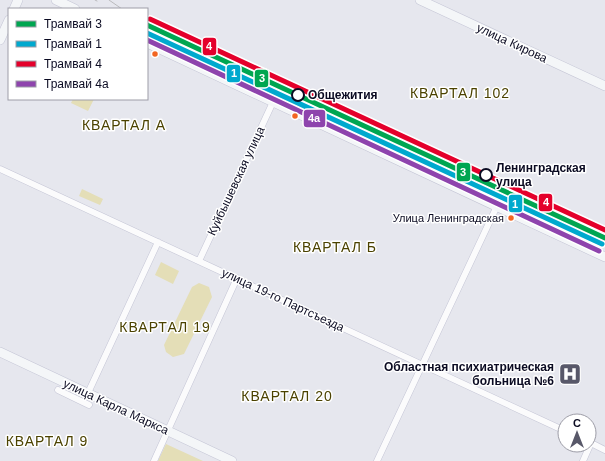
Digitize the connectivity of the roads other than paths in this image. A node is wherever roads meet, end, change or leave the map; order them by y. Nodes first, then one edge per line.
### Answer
1 (56, 0) edge
2 (420, 0) edge
3 (73, 8) edge
4 (8, 22) edge
5 (0, 40) edge
6 (148, 43) edge
7 (605, 86) edge
8 (273, 102) junction
9 (0, 169) edge
10 (497, 206) junction
11 (158, 242) junction
12 (605, 257) edge
13 (200, 261) junction
14 (237, 278) junction
15 (0, 352) edge
16 (422, 365) junction
17 (58, 390) dead end
18 (88, 393) junction
19 (89, 405) dead end
20 (557, 427) edge
21 (167, 431) junction
22 (154, 461) edge
23 (232, 461) edge
24 (377, 461) edge

1 - 3 street
2 - 7 street, улица Кирова
4 - 5 street
6 - 8 street
8 - 10 street
8 - 13 street, Куйбышевская улица
9 - 11 street, улица 19-го Партсъезда
10 - 12 street
10 - 16 street
11 - 13 street, улица 19-го Партсъезда
11 - 18 street
13 - 14 street, улица 19-го Партсъезда
14 - 16 street, улица 19-го Партсъезда
14 - 21 street
15 - 18 street, улица Карла Маркса
16 - 20 street, улица 19-го Партсъезда
16 - 24 street
17 - 19 street
18 - 21 street, улица Карла Маркса
21 - 22 street
21 - 23 street, улица Карла Маркса

